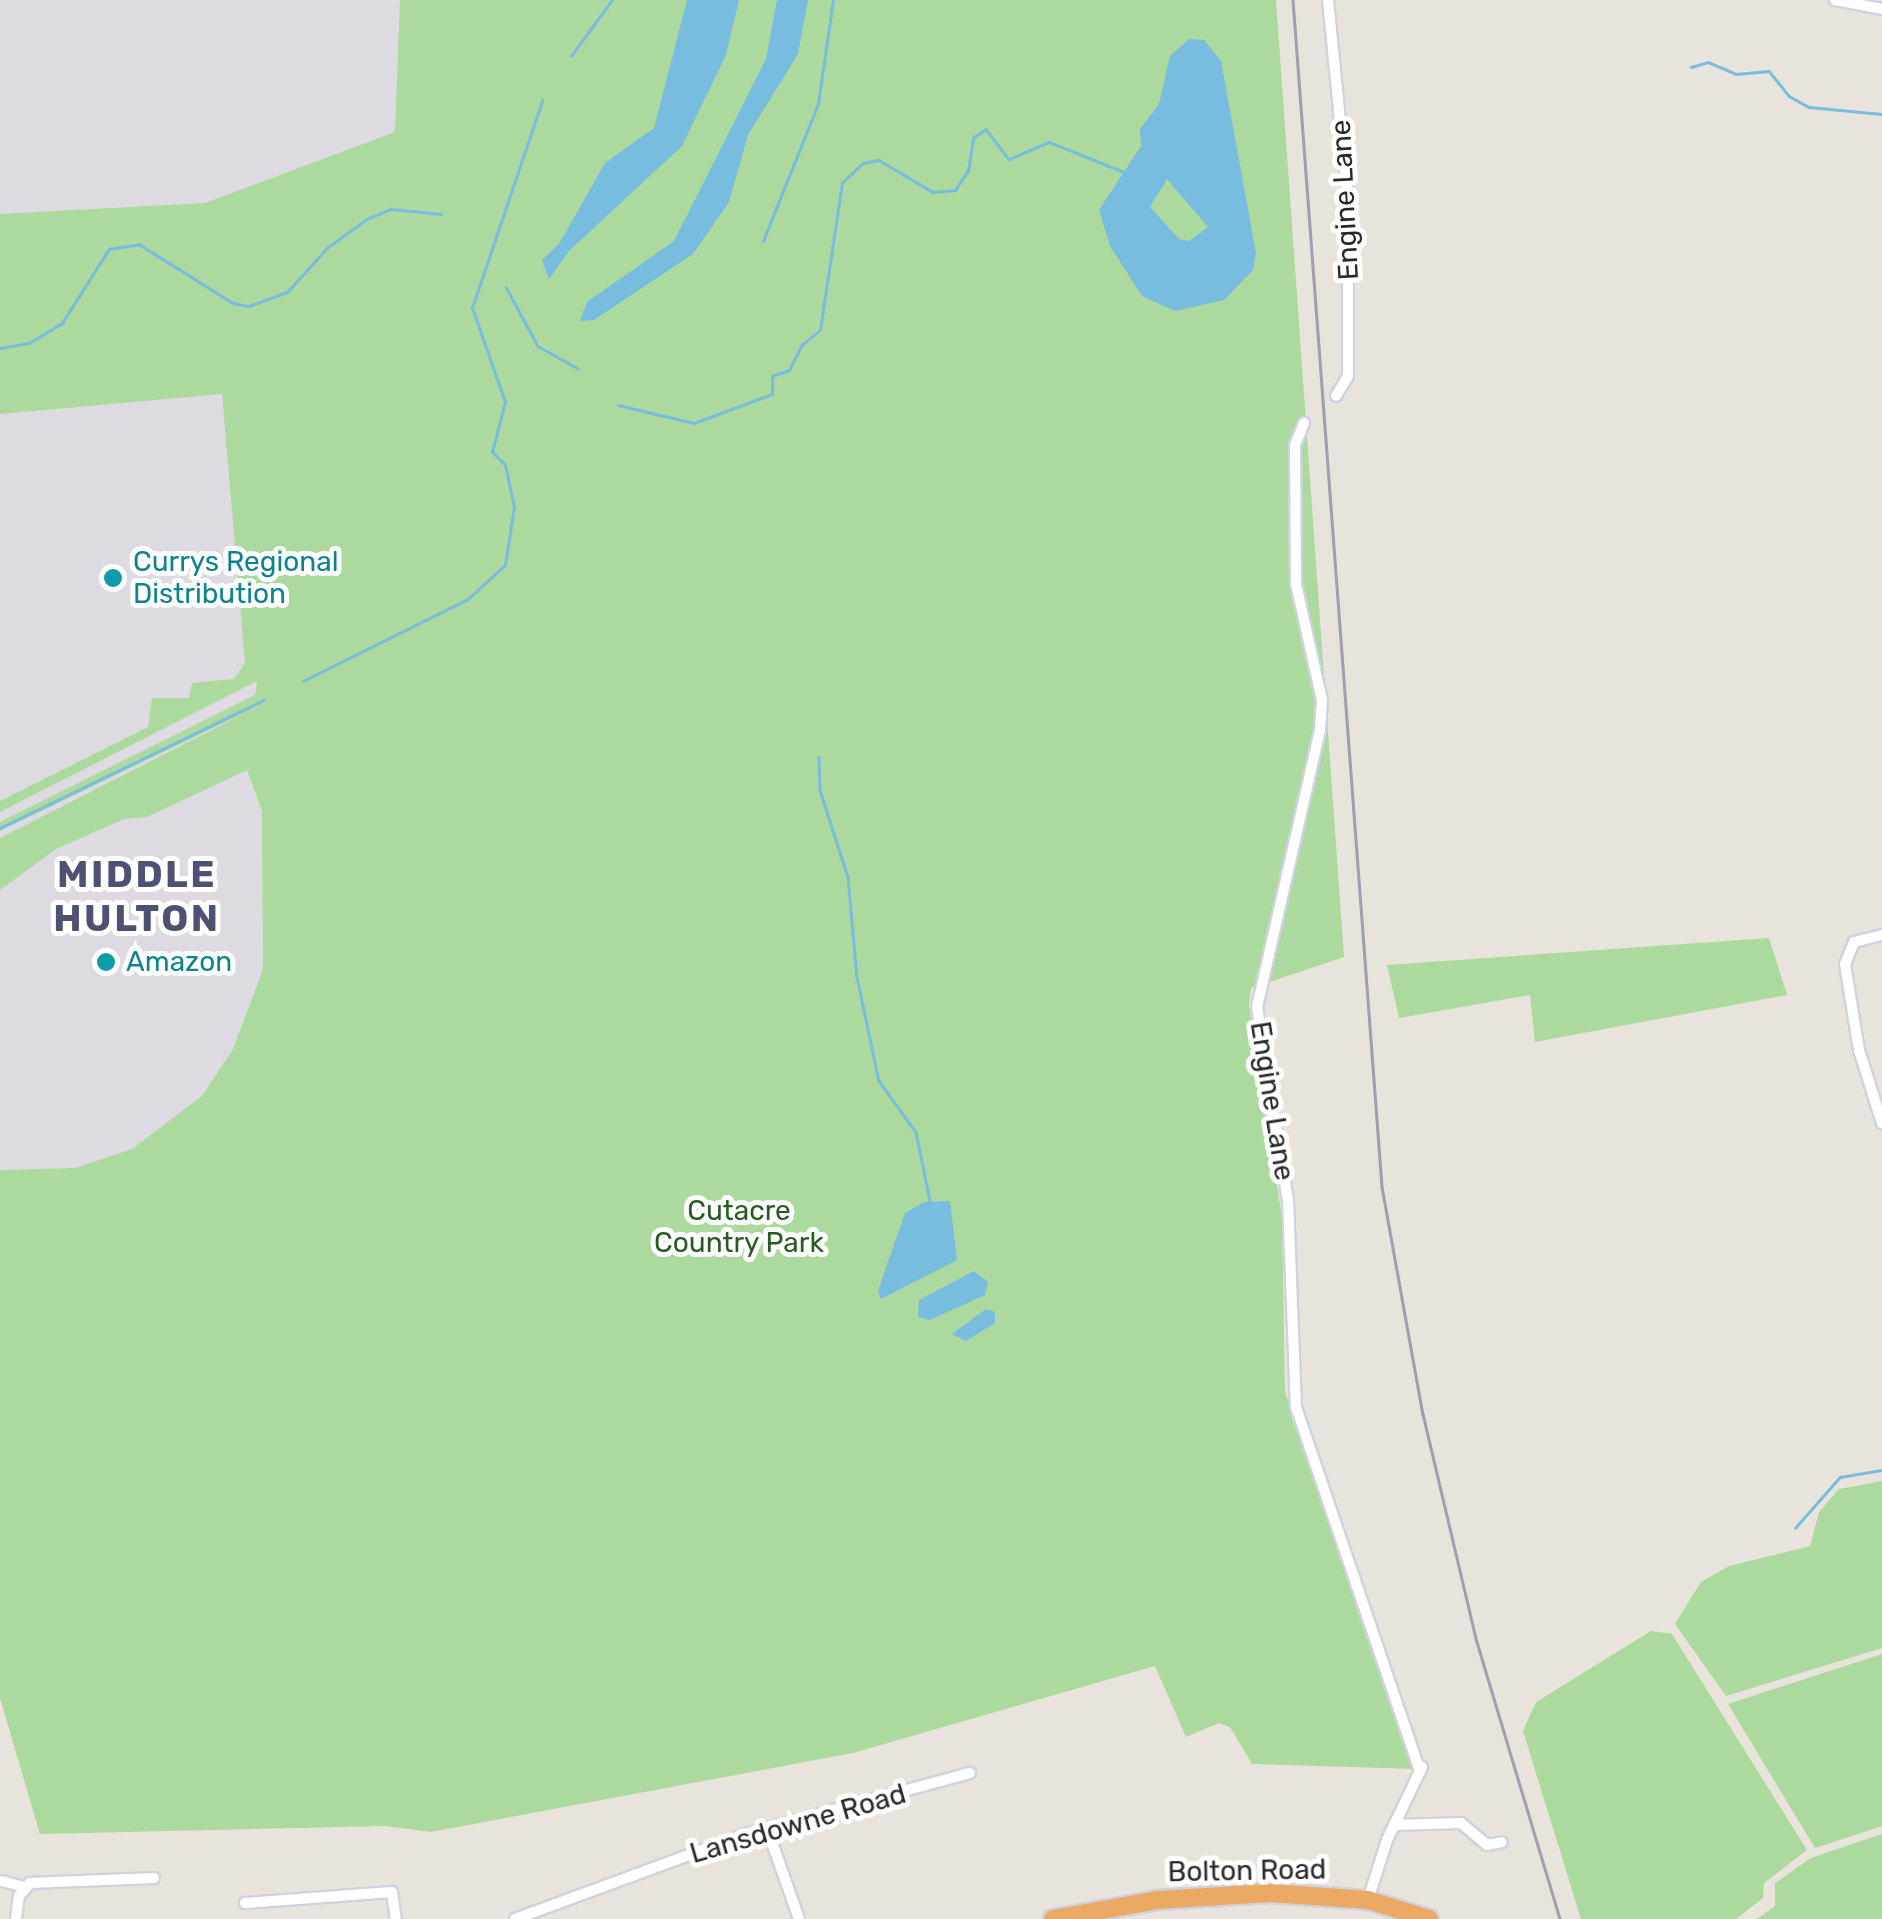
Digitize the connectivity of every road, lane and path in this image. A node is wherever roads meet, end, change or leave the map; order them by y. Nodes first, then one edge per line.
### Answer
1 (1328, 0) edge
2 (1836, 0) edge
3 (1882, 9) edge
4 (1336, 396) dead end
5 (1304, 423) dead end
6 (1882, 935) edge
7 (1882, 1124) edge
8 (970, 1772) dead end
9 (1394, 1825) junction
10 (766, 1828) junction
11 (1502, 1842) dead end
12 (2, 1880) edge
13 (148, 1882) dead end
14 (25, 1887) junction
15 (1368, 1900) junction
16 (1110, 1912) edge
17 (1058, 1917) edge
18 (16, 1919) edge
19 (251, 1919) edge
20 (396, 1919) edge
21 (515, 1919) edge
22 (798, 1919) edge
23 (1429, 1919) edge

1 - 4 street, Engine Lane
2 - 3 street
5 - 9 street, Engine Lane
6 - 7 street
8 - 10 street, Lansdowne Road
9 - 11 street
9 - 15 street
10 - 21 street, Lansdowne Road
10 - 22 street
12 - 14 street
13 - 14 street
14 - 18 street
15 - 16 highway, Bolton Road
15 - 23 highway, Bolton Road
16 - 17 highway, Bolton Road
19 - 20 street

